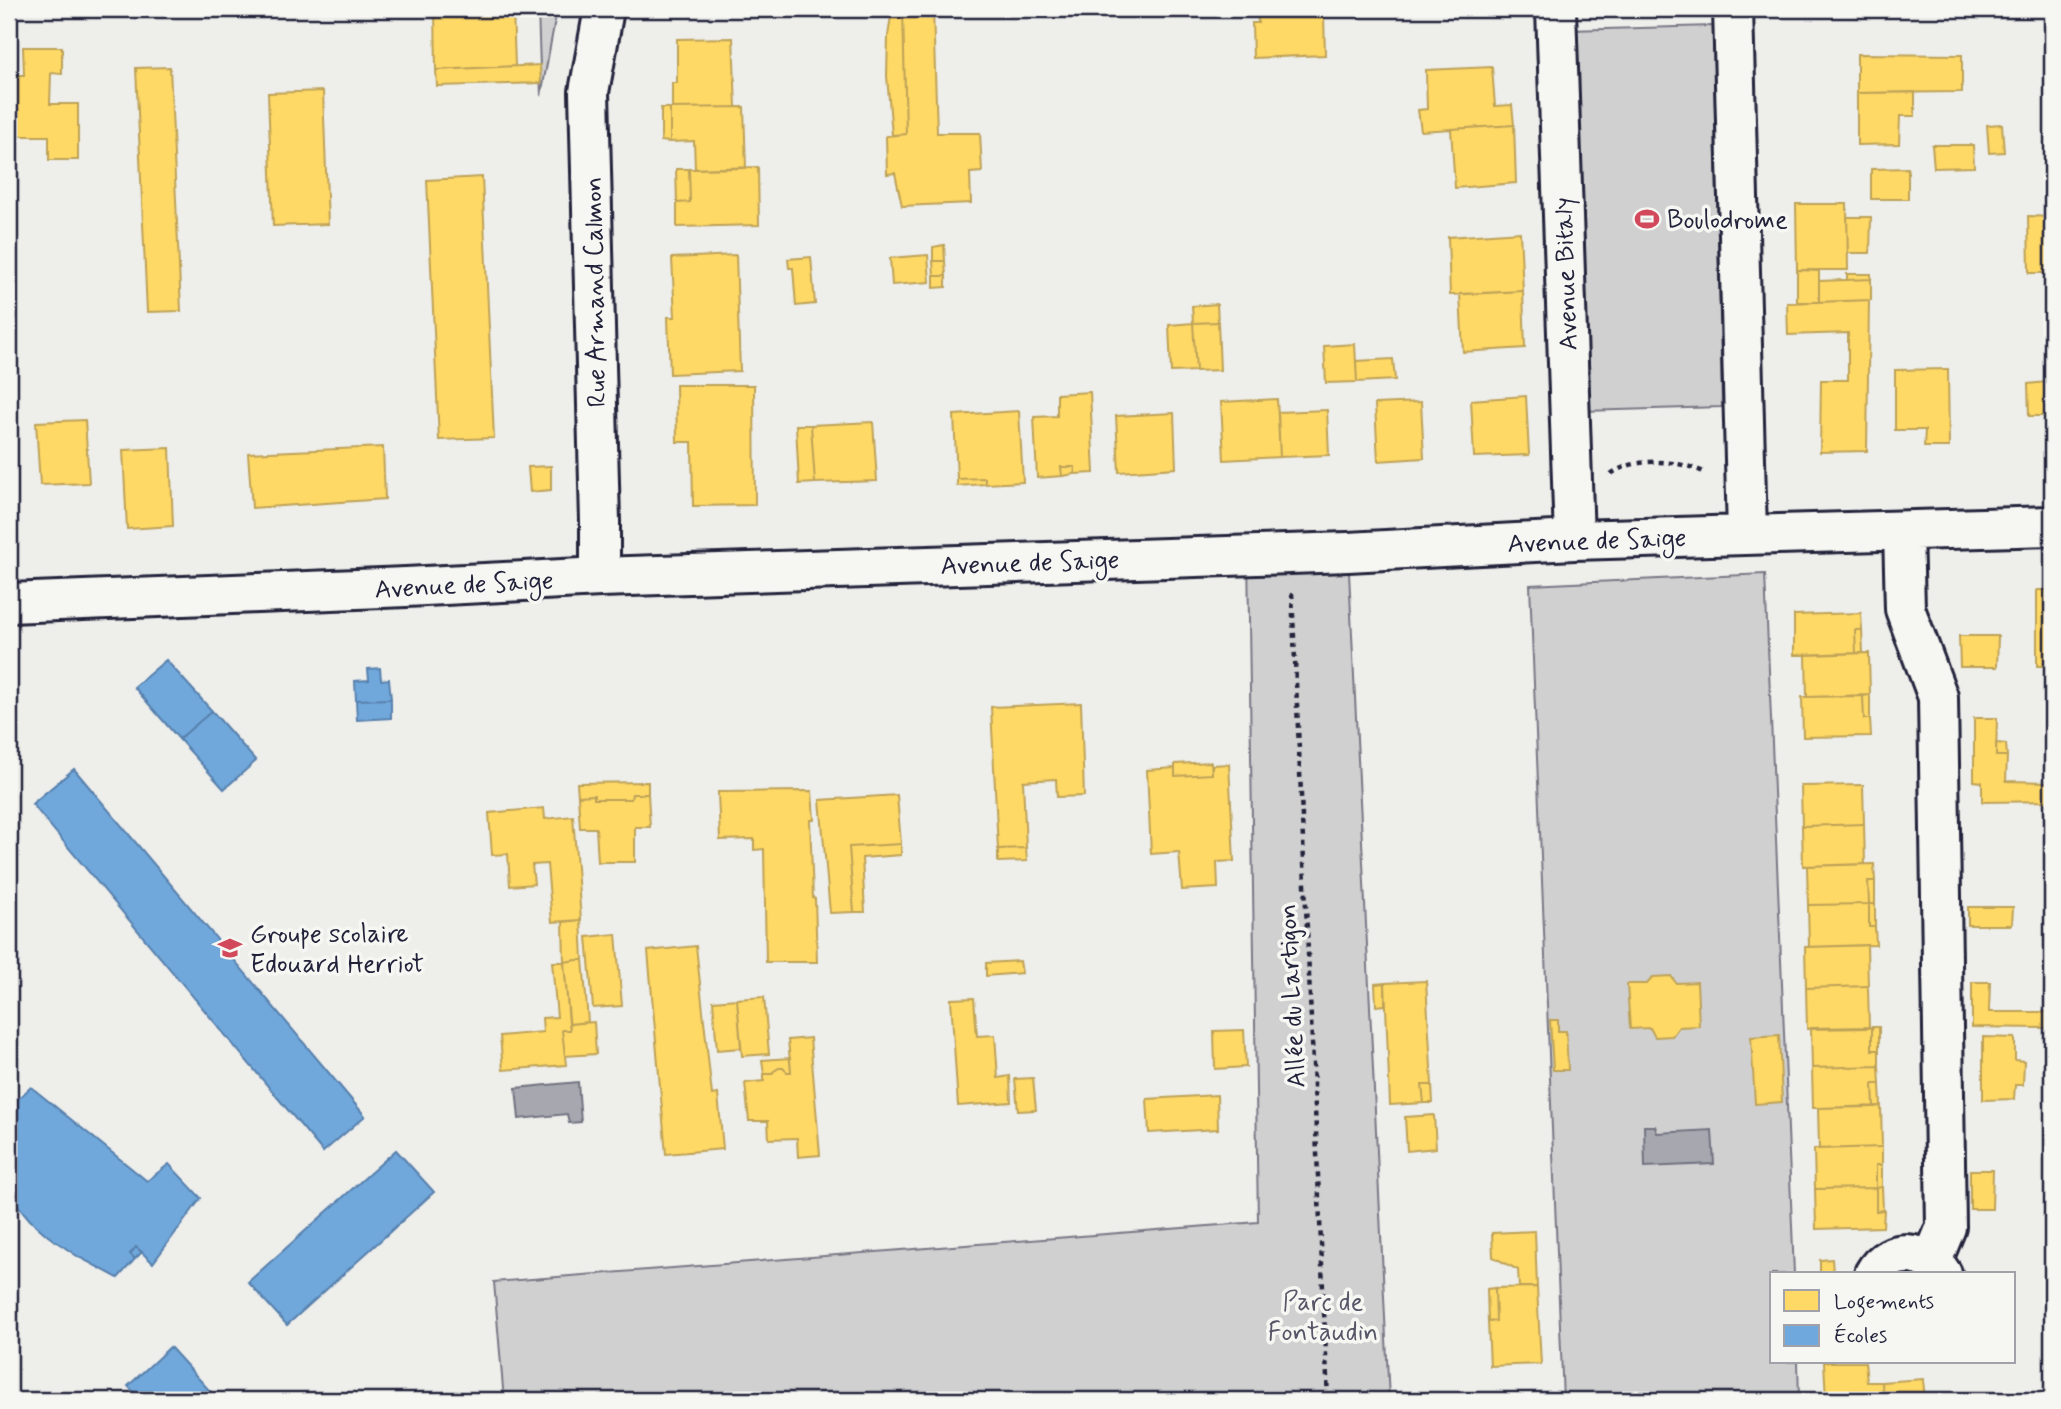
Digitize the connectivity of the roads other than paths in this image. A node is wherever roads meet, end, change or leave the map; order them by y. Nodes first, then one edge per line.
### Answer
1 (604, 9) edge
2 (1556, 9) edge
3 (1733, 9) edge
4 (2052, 526) edge
5 (1903, 531) junction
6 (1747, 534) junction
7 (1574, 540) junction
8 (600, 577) junction
9 (9, 603) edge
10 (1937, 1268) edge
11 (1876, 1272) edge

1 - 8 street, Rue Armand Calmon
2 - 7 street, Avenue Bitaly
3 - 6 street
4 - 5 street, Avenue de Saige
5 - 6 street, Avenue de Saige
5 - 10 street
6 - 7 street, Avenue de Saige
7 - 8 street, Avenue de Saige
8 - 9 street, Avenue de Saige
10 - 11 street

